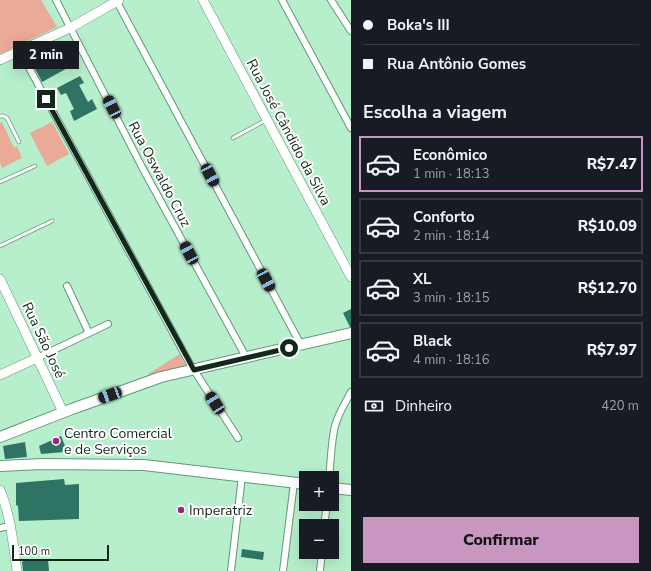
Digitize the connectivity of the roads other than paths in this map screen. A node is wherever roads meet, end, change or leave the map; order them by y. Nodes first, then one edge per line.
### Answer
1 (56, 0) edge
2 (117, 0) edge
3 (203, 0) edge
4 (282, 0) edge
5 (331, 0) edge
6 (70, 28) junction
7 (351, 31) edge
8 (20, 51) junction
9 (0, 60) edge
10 (0, 116) edge
11 (267, 119) junction
12 (351, 128) edge
13 (233, 138) dead end
14 (19, 142) dead end
15 (35, 166) dead end
16 (0, 182) edge
17 (52, 221) dead end
18 (0, 246) edge
19 (351, 277) edge
20 (0, 279) edge
21 (67, 286) dead end
22 (108, 324) dead end
23 (89, 333) junction
24 (351, 333) edge
25 (301, 345) junction
26 (37, 358) junction
27 (246, 358) junction
28 (194, 370) junction
29 (0, 375) edge
30 (351, 392) edge
31 (63, 412) junction
32 (0, 437) edge
33 (238, 438) dead end
34 (0, 466) edge
35 (330, 471) edge
36 (242, 476) junction
37 (294, 483) junction
38 (299, 483) edge
39 (339, 489) edge
40 (0, 490) edge
41 (351, 490) edge
42 (10, 526) junction
43 (0, 528) edge
44 (321, 559) edge
45 (16, 571) edge
46 (231, 571) edge
47 (283, 571) edge
48 (320, 571) edge

1 - 6 street, Rua Oswaldo Cruz
2 - 6 street
2 - 25 street
3 - 11 street, Rua José Cândido da Silva
4 - 12 street
5 - 7 street
6 - 8 street
6 - 27 street, Rua Oswaldo Cruz
8 - 9 street
8 - 28 street
10 - 14 lane
11 - 13 lane
11 - 19 street, Rua José Cândido da Silva
15 - 16 lane
17 - 18 lane
20 - 26 street, Rua São José
21 - 23 street
22 - 23 street
23 - 26 street
24 - 25 main road
25 - 27 main road
26 - 29 street
26 - 31 street, Rua São José
27 - 28 main road
28 - 31 main road
28 - 33 street
30 - 35 street
31 - 32 main road
34 - 36 main road
36 - 37 main road
36 - 46 street
37 - 38 main road
37 - 47 street
39 - 41 main road
40 - 42 street
42 - 43 street
42 - 45 street
44 - 48 street

